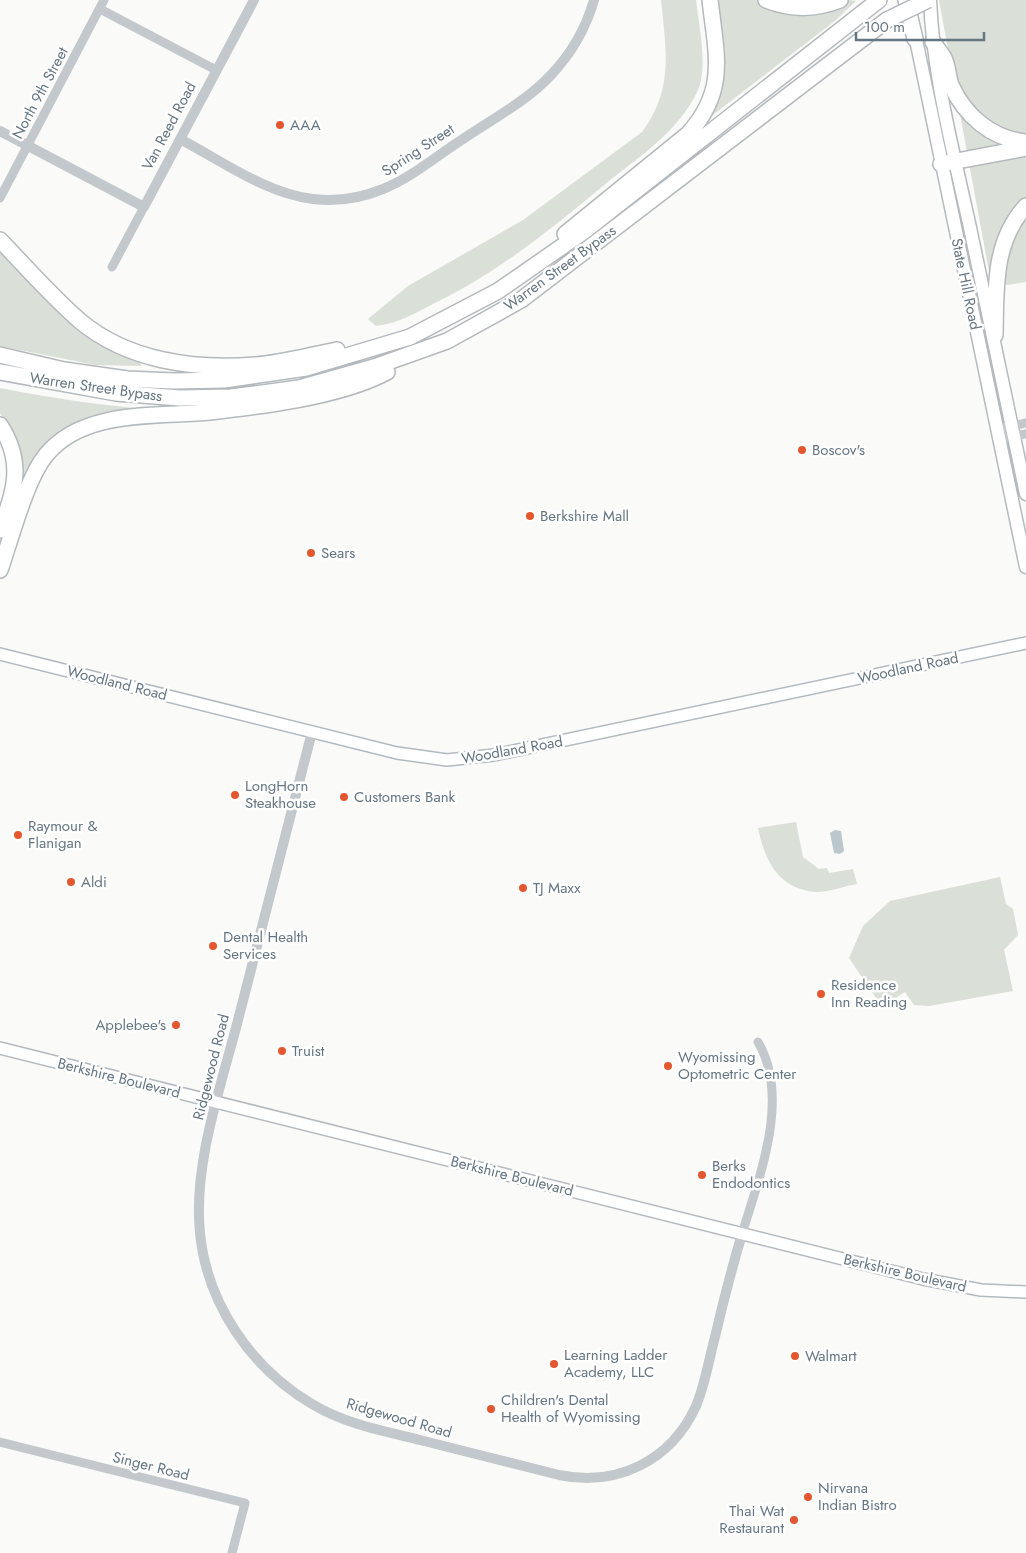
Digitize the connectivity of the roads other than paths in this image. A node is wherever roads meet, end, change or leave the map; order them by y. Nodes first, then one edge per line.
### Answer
1 (104, 0) edge
2 (254, 0) edge
3 (594, 0) edge
4 (710, 0) edge
5 (766, 0) edge
6 (840, 0) edge
7 (879, 0) edge
8 (906, 0) edge
9 (912, 0) edge
10 (929, 0) edge
11 (100, 9) junction
12 (887, 20) junction
13 (915, 39) junction
14 (933, 42) junction
15 (216, 70) junction
16 (0, 131) edge
17 (180, 139) junction
18 (1026, 142) edge
19 (28, 146) junction
20 (1026, 148) edge
21 (1026, 156) edge
22 (950, 167) junction
23 (0, 198) edge
24 (1026, 206) edge
25 (144, 207) junction
26 (0, 240) edge
27 (112, 267) dead end
28 (498, 291) junction
29 (995, 335) junction
30 (410, 337) junction
31 (446, 341) junction
32 (0, 355) edge
33 (0, 372) edge
34 (1026, 423) edge
35 (0, 425) edge
36 (1017, 432) edge
37 (998, 433) junction
38 (1026, 494) edge
39 (0, 530) edge
40 (1026, 567) edge
41 (0, 570) edge
42 (1026, 643) edge
43 (0, 654) edge
44 (312, 732) junction
45 (758, 1042) dead end
46 (0, 1048) edge
47 (217, 1102) junction
48 (742, 1234) junction
49 (1026, 1292) edge
50 (0, 1442) edge
51 (232, 1553) edge

1 - 11 street, North 9th Street
2 - 15 street, Van Reed Road
3 - 17 street, Spring Street
4 - 28 highway
5 - 6 highway
7 - 28 highway, Warren Street Bypass
8 - 13 highway
9 - 12 highway, Warren Street Bypass, bridge
9 - 13 main road, State Hill Road
10 - 12 highway, bridge
10 - 14 main road, State Hill Road
11 - 15 street
11 - 19 street, North 9th Street
12 - 31 highway, Warren Street Bypass
13 - 22 main road, State Hill Road
14 - 18 highway
14 - 22 main road, State Hill Road
15 - 17 street, Van Reed Road
16 - 19 street
17 - 25 street, Van Reed Road
19 - 23 street, North 9th Street
19 - 25 street
20 - 22 highway
21 - 22 highway
22 - 29 main road, State Hill Road
22 - 37 main road, State Hill Road
24 - 29 highway
25 - 27 street, Van Reed Road
26 - 30 highway
28 - 30 highway, Warren Street Bypass
29 - 36 main road, State Hill Road
30 - 32 highway, Warren Street Bypass
31 - 33 highway, Warren Street Bypass
31 - 41 highway
34 - 36 street
35 - 39 highway
36 - 37 street
36 - 38 main road, State Hill Road
37 - 40 main road, State Hill Road
42 - 44 main road, Woodland Road
43 - 44 main road, Woodland Road
44 - 47 street, Ridgewood Road
45 - 48 street
46 - 47 main road, Berkshire Boulevard
47 - 48 main road, Berkshire Boulevard
47 - 48 street, Ridgewood Road
48 - 49 main road, Berkshire Boulevard
50 - 51 street, Singer Road

